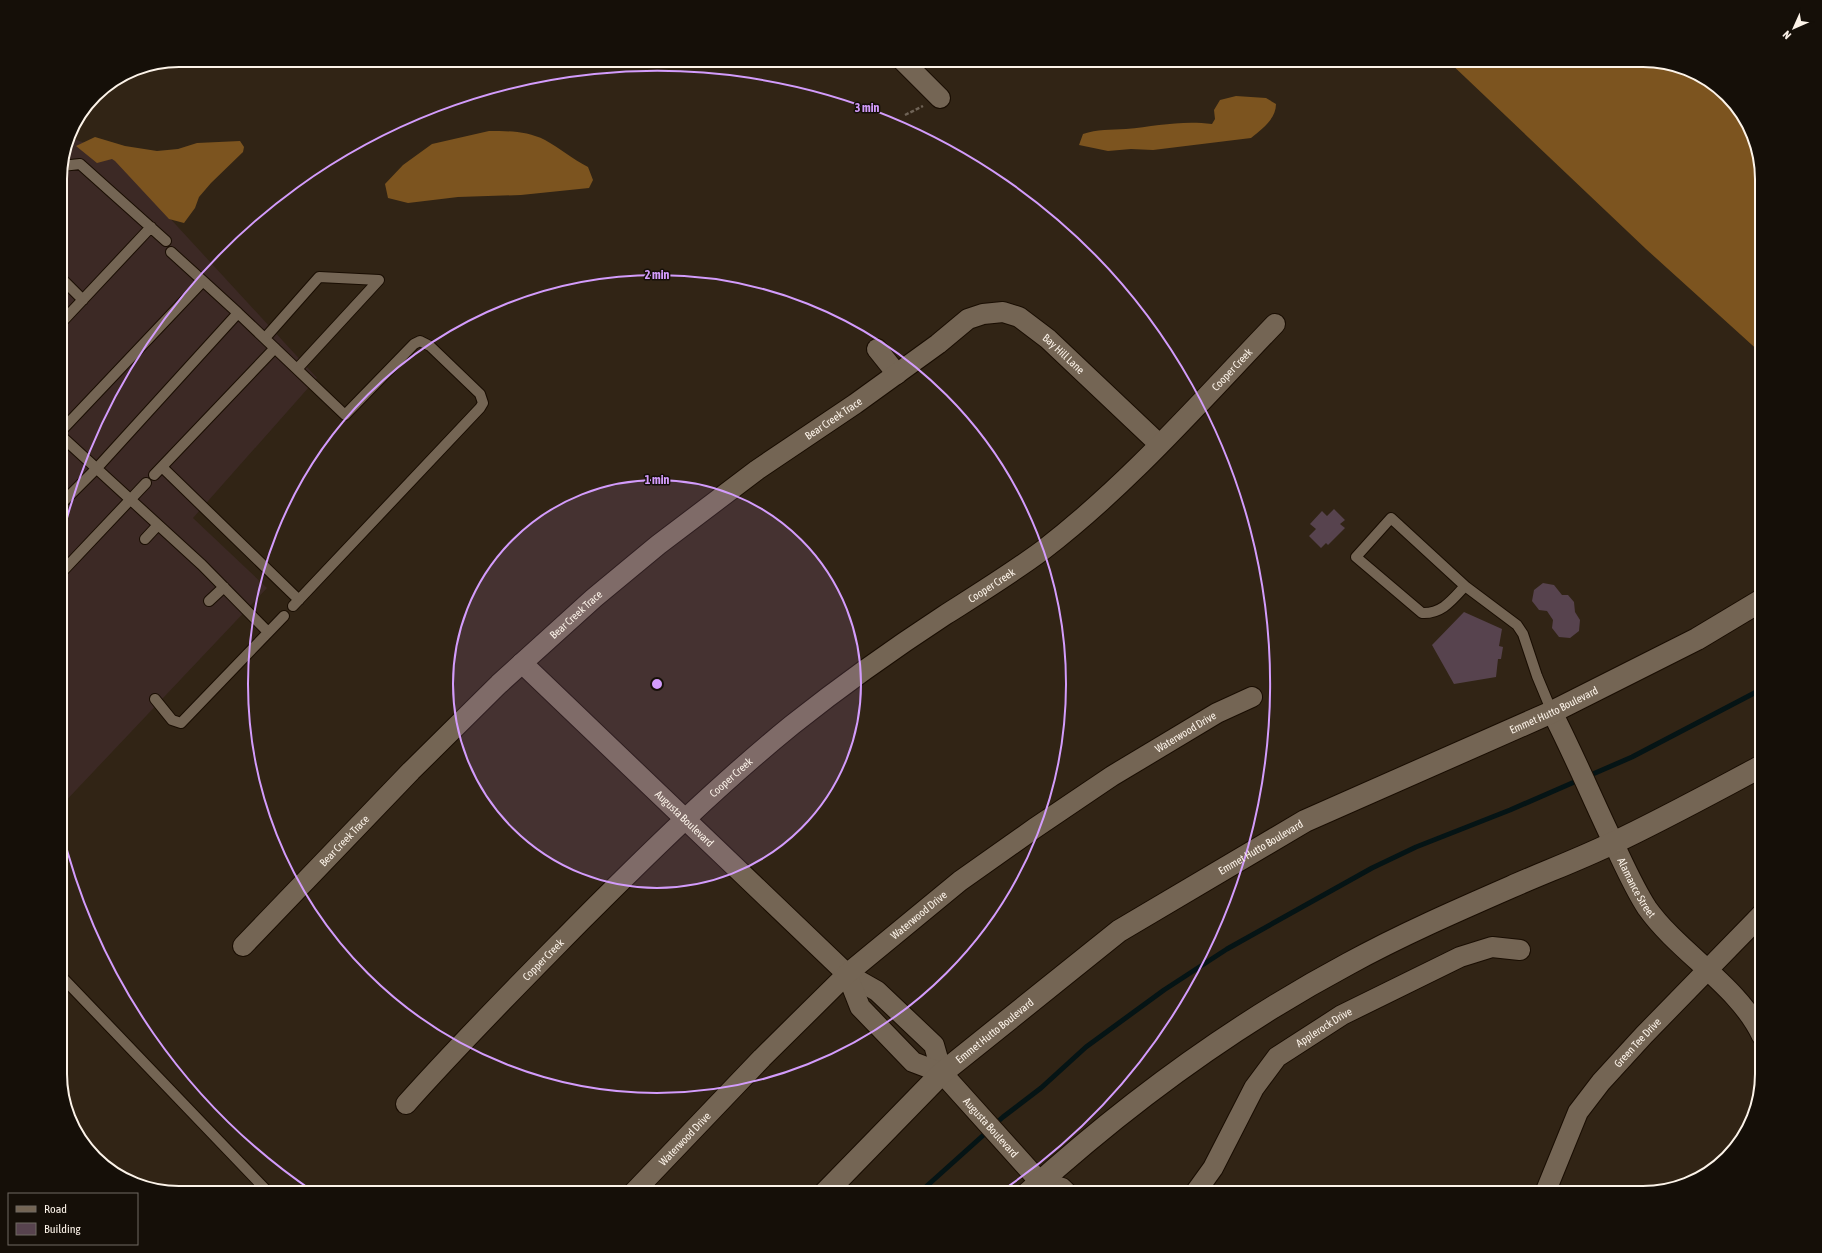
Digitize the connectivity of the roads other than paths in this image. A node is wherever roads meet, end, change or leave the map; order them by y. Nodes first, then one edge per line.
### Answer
1 (909, 67) edge
2 (940, 98) dead end
3 (68, 165) edge
4 (151, 227) junction
5 (166, 241) dead end
6 (171, 252) dead end
7 (203, 281) junction
8 (67, 285) edge
9 (83, 300) junction
10 (238, 313) junction
11 (67, 317) edge
12 (1274, 324) dead end
13 (952, 333) joint
14 (265, 338) junction
15 (275, 348) junction
16 (877, 349) dead end
17 (297, 369) junction
18 (896, 374) junction
19 (67, 427) edge
20 (67, 441) edge
21 (1159, 444) junction
22 (162, 467) junction
23 (96, 468) junction
24 (154, 475) dead end
25 (146, 484) dead end
26 (67, 498) edge
27 (130, 500) junction
28 (158, 525) junction
29 (145, 539) dead end
30 (67, 567) edge
31 (1465, 586) junction
32 (224, 587) junction
33 (209, 601) dead end
34 (1755, 604) edge
35 (284, 616) dead end
36 (268, 632) junction
37 (522, 663) junction
38 (1252, 697) dead end
39 (154, 699) dead end
40 (1552, 712) junction
41 (1755, 770) edge
42 (685, 819) junction
43 (1613, 843) junction
44 (1755, 921) edge
45 (243, 946) dead end
46 (1520, 950) dead end
47 (1707, 970) junction
48 (847, 974) junction
49 (67, 982) edge
50 (1755, 1023) edge
51 (942, 1073) junction
52 (406, 1104) dead end
53 (262, 1186) edge
54 (640, 1186) edge
55 (832, 1186) edge
56 (1035, 1186) edge
57 (1040, 1186) edge
58 (1200, 1186) edge
59 (1548, 1186) edge

1 - 2 street
3 - 4 lane
4 - 5 lane
4 - 9 lane
6 - 7 lane
7 - 10 lane
7 - 19 lane
8 - 9 lane
9 - 11 lane
10 - 14 lane
10 - 23 lane
12 - 21 street, Cooper Creek
13 - 18 street, Bear Creek Trace
13 - 21 street, Bay Hill Lane
14 - 15 lane
14 - 17 lane
15 - 17 lane
15 - 22 lane
16 - 18 street
17 - 22 lane
18 - 37 street, Bear Creek Trace
20 - 23 lane
21 - 42 street, Cooper Creek
22 - 24 lane
23 - 26 lane
23 - 27 lane
25 - 27 lane
27 - 28 lane
27 - 30 lane
28 - 29 lane
28 - 32 lane
31 - 31 lane
31 - 40 lane
32 - 33 lane
32 - 36 lane
34 - 40 street, Emmet Hutto Boulevard
35 - 36 lane
36 - 39 lane
37 - 42 street, Augusta Boulevard
37 - 45 street, Bear Creek Trace
38 - 48 street, Waterwood Drive
40 - 43 street, Alamance Street
40 - 51 street, Emmet Hutto Boulevard
41 - 43 street
42 - 48 street, Augusta Boulevard
42 - 52 street, Copper Creek
43 - 47 street, Alamance Street
43 - 57 street
44 - 47 street, Green Tee Drive
46 - 58 street, Applerock Drive
47 - 50 street, Alamance Street
47 - 59 street, Green Tee Drive
48 - 51 street, Augusta Boulevard
48 - 51 street, Augusta Boulevard
48 - 54 street, Waterwood Drive
49 - 53 lane
51 - 55 street, Emmet Hutto Boulevard
51 - 56 street, Augusta Boulevard

